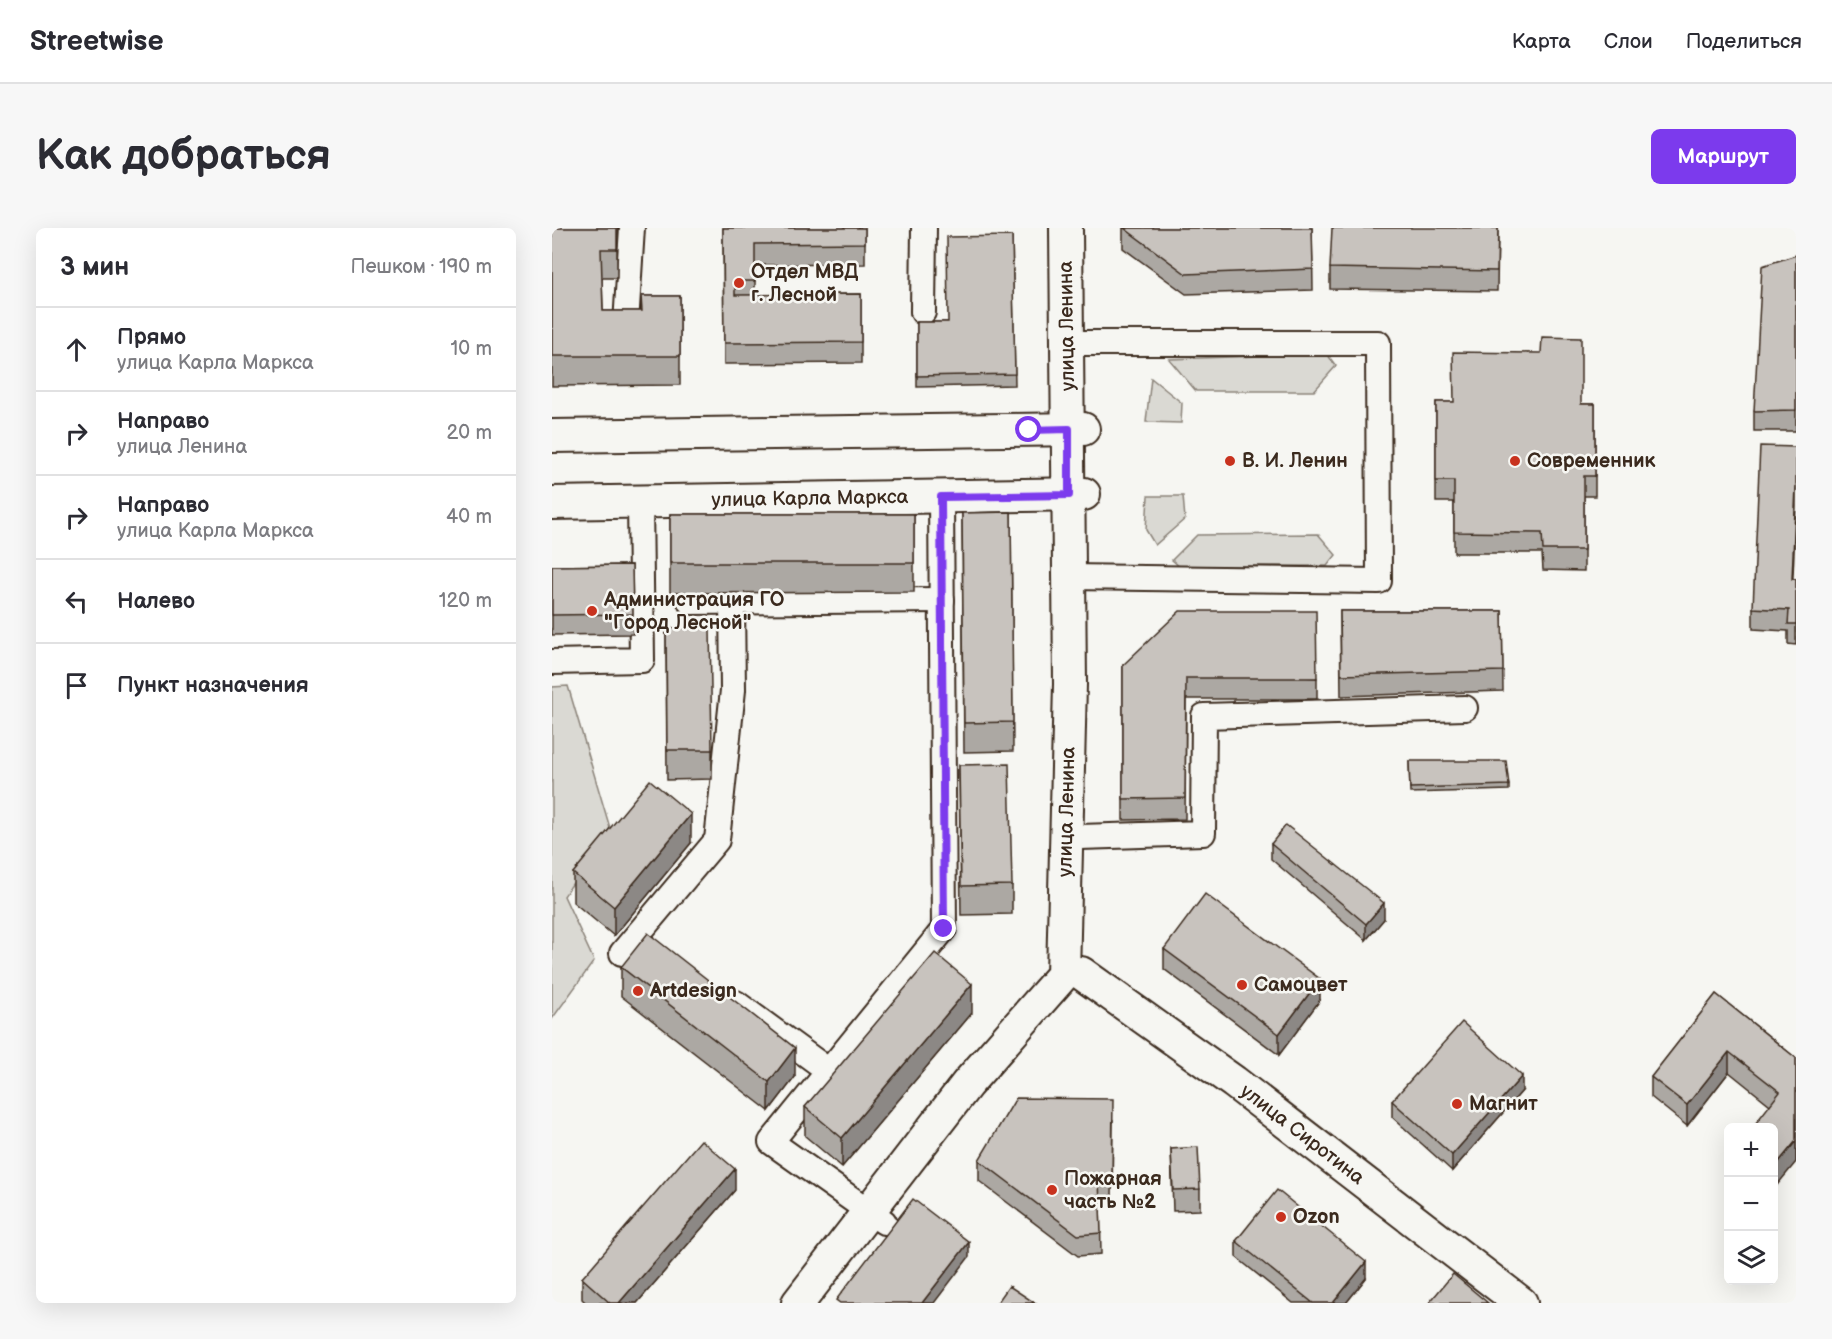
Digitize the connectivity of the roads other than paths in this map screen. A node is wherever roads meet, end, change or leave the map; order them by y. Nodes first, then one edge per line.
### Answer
1 (632, 228) edge
2 (924, 228) edge
3 (1066, 228) edge
4 (1083, 228) edge
5 (923, 312) dead end
6 (626, 324) edge
7 (1088, 343) junction
8 (1076, 429) junction
9 (552, 436) edge
10 (1076, 495) junction
11 (941, 497) junction
12 (640, 502) junction
13 (552, 503) edge
14 (1087, 577) junction
15 (942, 600) junction
16 (732, 602) junction
17 (690, 603) dead end
18 (552, 662) edge
19 (1465, 708) dead end
20 (1080, 837) junction
21 (622, 953) dead end
22 (1072, 974) junction
23 (717, 989) edge
24 (829, 1071) junction
25 (877, 1216) junction
26 (798, 1303) edge
27 (1521, 1303) edge

1 - 6 lane
2 - 5 lane
3 - 7 main road, улица Ленина
4 - 7 main road
7 - 8 main road, улица Ленина
7 - 14 lane
8 - 9 main road
8 - 10 main road, улица Ленина
10 - 11 main road, улица Карла Маркса
10 - 14 main road, улица Ленина
11 - 12 main road, улица Карла Маркса
11 - 15 lane
12 - 13 main road, улица Карла Маркса
12 - 18 lane
14 - 20 main road
14 - 22 main road, улица Ленина
15 - 16 lane
15 - 24 lane
16 - 17 lane
16 - 21 lane
19 - 20 lane
20 - 22 main road
22 - 25 main road
22 - 27 main road, улица Сиротина
23 - 24 lane
24 - 25 lane
25 - 26 main road

